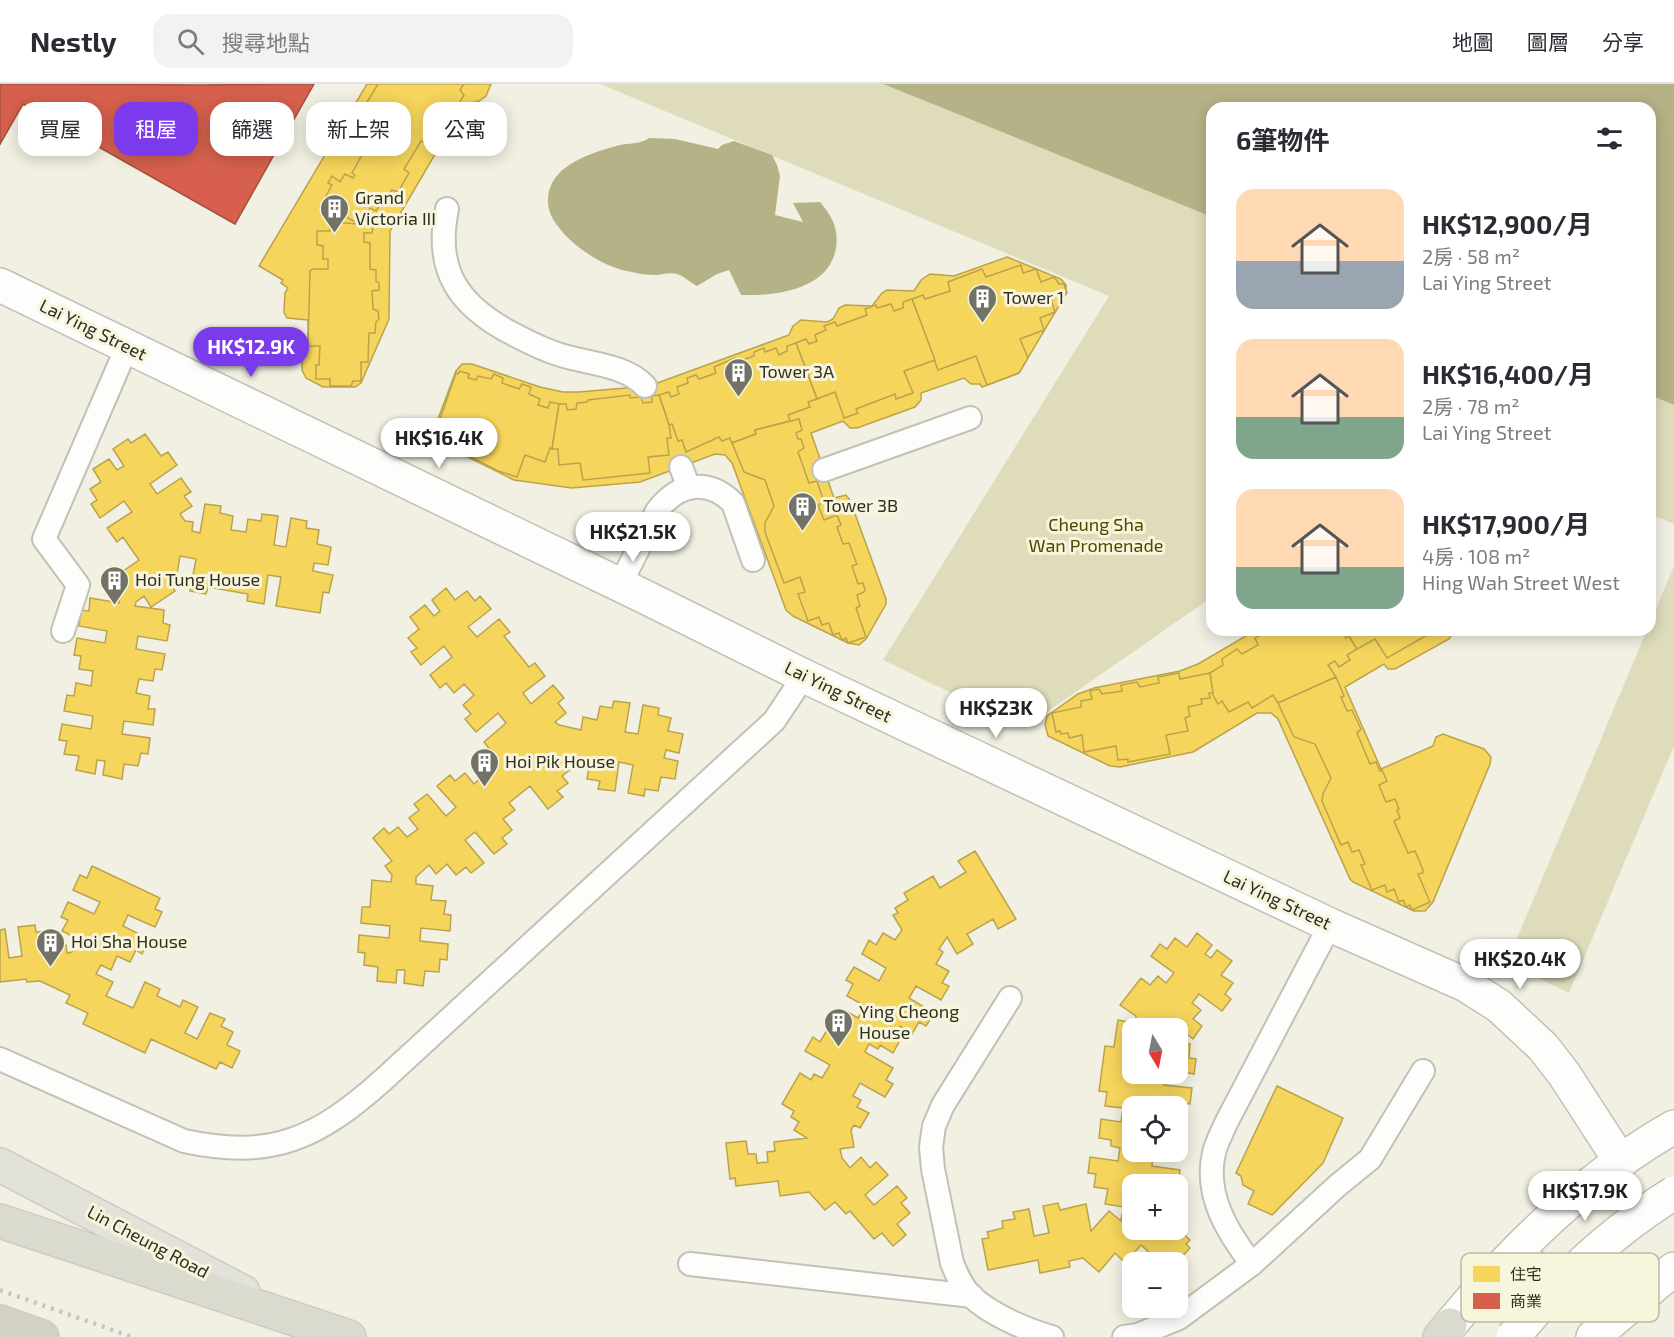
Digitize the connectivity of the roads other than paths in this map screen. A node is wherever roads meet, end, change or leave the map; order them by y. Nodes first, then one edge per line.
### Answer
1 (447, 209) dead end
2 (0, 285) edge
3 (127, 347) junction
4 (645, 386) dead end
5 (970, 418) dead end
6 (681, 467) dead end
7 (824, 470) dead end
8 (689, 488) junction
9 (753, 560) dead end
10 (620, 585) junction
11 (63, 632) dead end
12 (804, 676) junction
13 (1330, 925) junction
14 (1010, 998) dead end
15 (0, 1059) edge
16 (1423, 1071) dead end
17 (1674, 1127) edge
18 (1621, 1162) junction
19 (0, 1165) edge
20 (1674, 1193) edge
21 (0, 1221) edge
22 (1531, 1253) edge
23 (1595, 1253) edge
24 (690, 1264) dead end
25 (1252, 1264) junction
26 (1674, 1269) edge
27 (1659, 1282) edge
28 (972, 1296) junction
29 (1461, 1313) edge
30 (296, 1320) junction
31 (0, 1322) edge
32 (1527, 1322) edge
33 (1611, 1322) edge
34 (1446, 1333) edge
35 (42, 1337) edge
36 (349, 1337) edge
37 (1052, 1337) edge
38 (1124, 1337) edge
39 (1513, 1337) edge
40 (1593, 1337) edge

1 - 4 lane
2 - 3 street, Lai Ying Street
3 - 10 street, Lai Ying Street
3 - 11 lane
5 - 7 lane
6 - 8 lane
8 - 9 lane
8 - 10 lane
10 - 12 street, Lai Ying Street
12 - 13 street, Lai Ying Street
12 - 15 lane
13 - 18 street, Lai Ying Street
13 - 25 lane
14 - 28 lane
16 - 25 lane
17 - 18 street
18 - 22 street
19 - 30 main road, Lin Cheung Road
20 - 23 street, bridge
21 - 30 highway, Lin Cheung Road
24 - 28 lane
25 - 38 lane
26 - 27 street
28 - 37 lane
29 - 34 street
30 - 36 highway, Lin Cheung Road
31 - 35 highway
32 - 39 street, bridge
33 - 40 street

